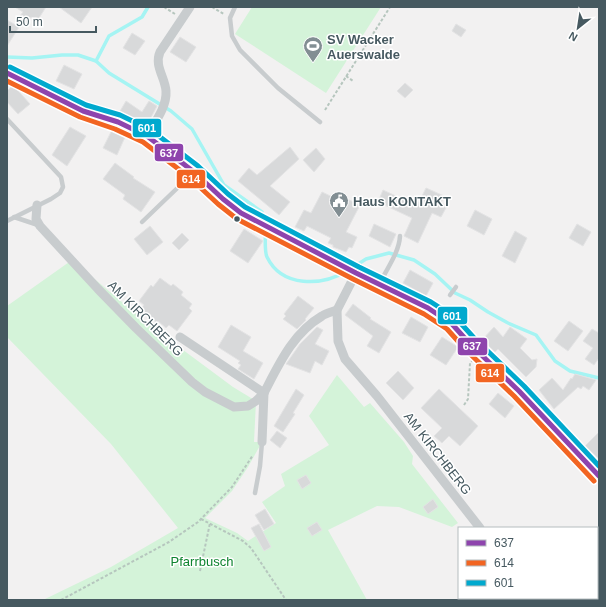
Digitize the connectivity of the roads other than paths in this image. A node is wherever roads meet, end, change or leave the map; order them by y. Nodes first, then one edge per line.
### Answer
1 (190, 7) edge
2 (235, 7) edge
3 (7, 73) edge
4 (7, 119) edge
5 (320, 122) dead end
6 (147, 136) junction
7 (194, 172) junction
8 (38, 206) junction
9 (14, 217) junction
10 (7, 221) edge
11 (142, 222) dead end
12 (40, 226) junction
13 (400, 236) dead end
14 (352, 271) junction
15 (380, 285) junction
16 (456, 287) dead end
17 (450, 295) dead end
18 (337, 310) junction
19 (180, 337) dead end
20 (264, 393) junction
21 (262, 440) joint
22 (599, 476) edge
23 (255, 493) dead end
24 (479, 527) edge

1 - 6 street
2 - 5 lane
3 - 6 main road
4 - 8 lane
6 - 7 main road
7 - 11 lane
7 - 14 main road
8 - 9 lane
8 - 12 street
9 - 10 lane
9 - 12 lane
12 - 20 street, AM KIRCHBERG
13 - 15 lane
14 - 15 main road
14 - 18 street, AM KIRCHBERG
15 - 22 main road
16 - 17 lane
18 - 20 street, AM KIRCHBERG
18 - 24 street, AM KIRCHBERG
19 - 20 street, AM KIRCHBERG
20 - 21 street, AM KIRCHBERG
21 - 23 lane

